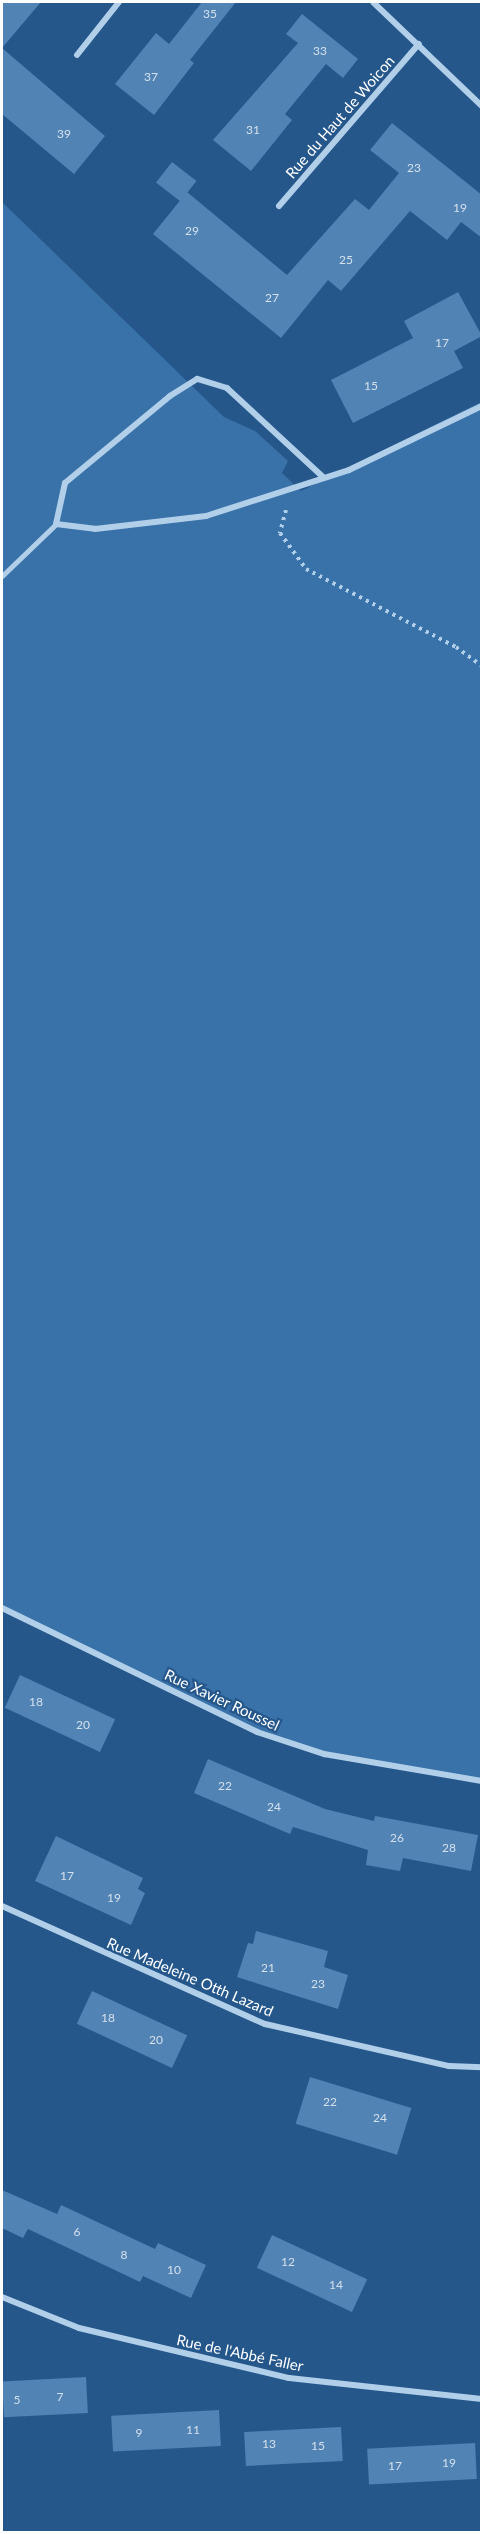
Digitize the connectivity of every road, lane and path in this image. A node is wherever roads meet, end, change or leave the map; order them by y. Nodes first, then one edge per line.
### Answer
1 (119, 2) edge
2 (373, 2) edge
3 (419, 44) junction
4 (77, 55) dead end
5 (482, 106) edge
6 (279, 206) dead end
7 (482, 406) edge
8 (323, 477) junction
9 (292, 487) junction
10 (56, 524) junction
11 (2, 576) edge
12 (482, 666) edge
13 (2, 1608) edge
14 (482, 1781) edge
15 (2, 1906) edge
16 (482, 2067) edge
17 (2, 2297) edge
18 (482, 2399) edge

1 - 4 street
2 - 3 street
3 - 5 street
3 - 6 street, Rue du Haut de Woicon
7 - 8 street
8 - 9 street
8 - 10 street
9 - 10 street
9 - 12 path
10 - 11 lane
13 - 14 street, Rue Xavier Roussel
15 - 16 street, Rue Madeleine Otth Lazard
17 - 18 street, Rue de l'Abbé Faller

